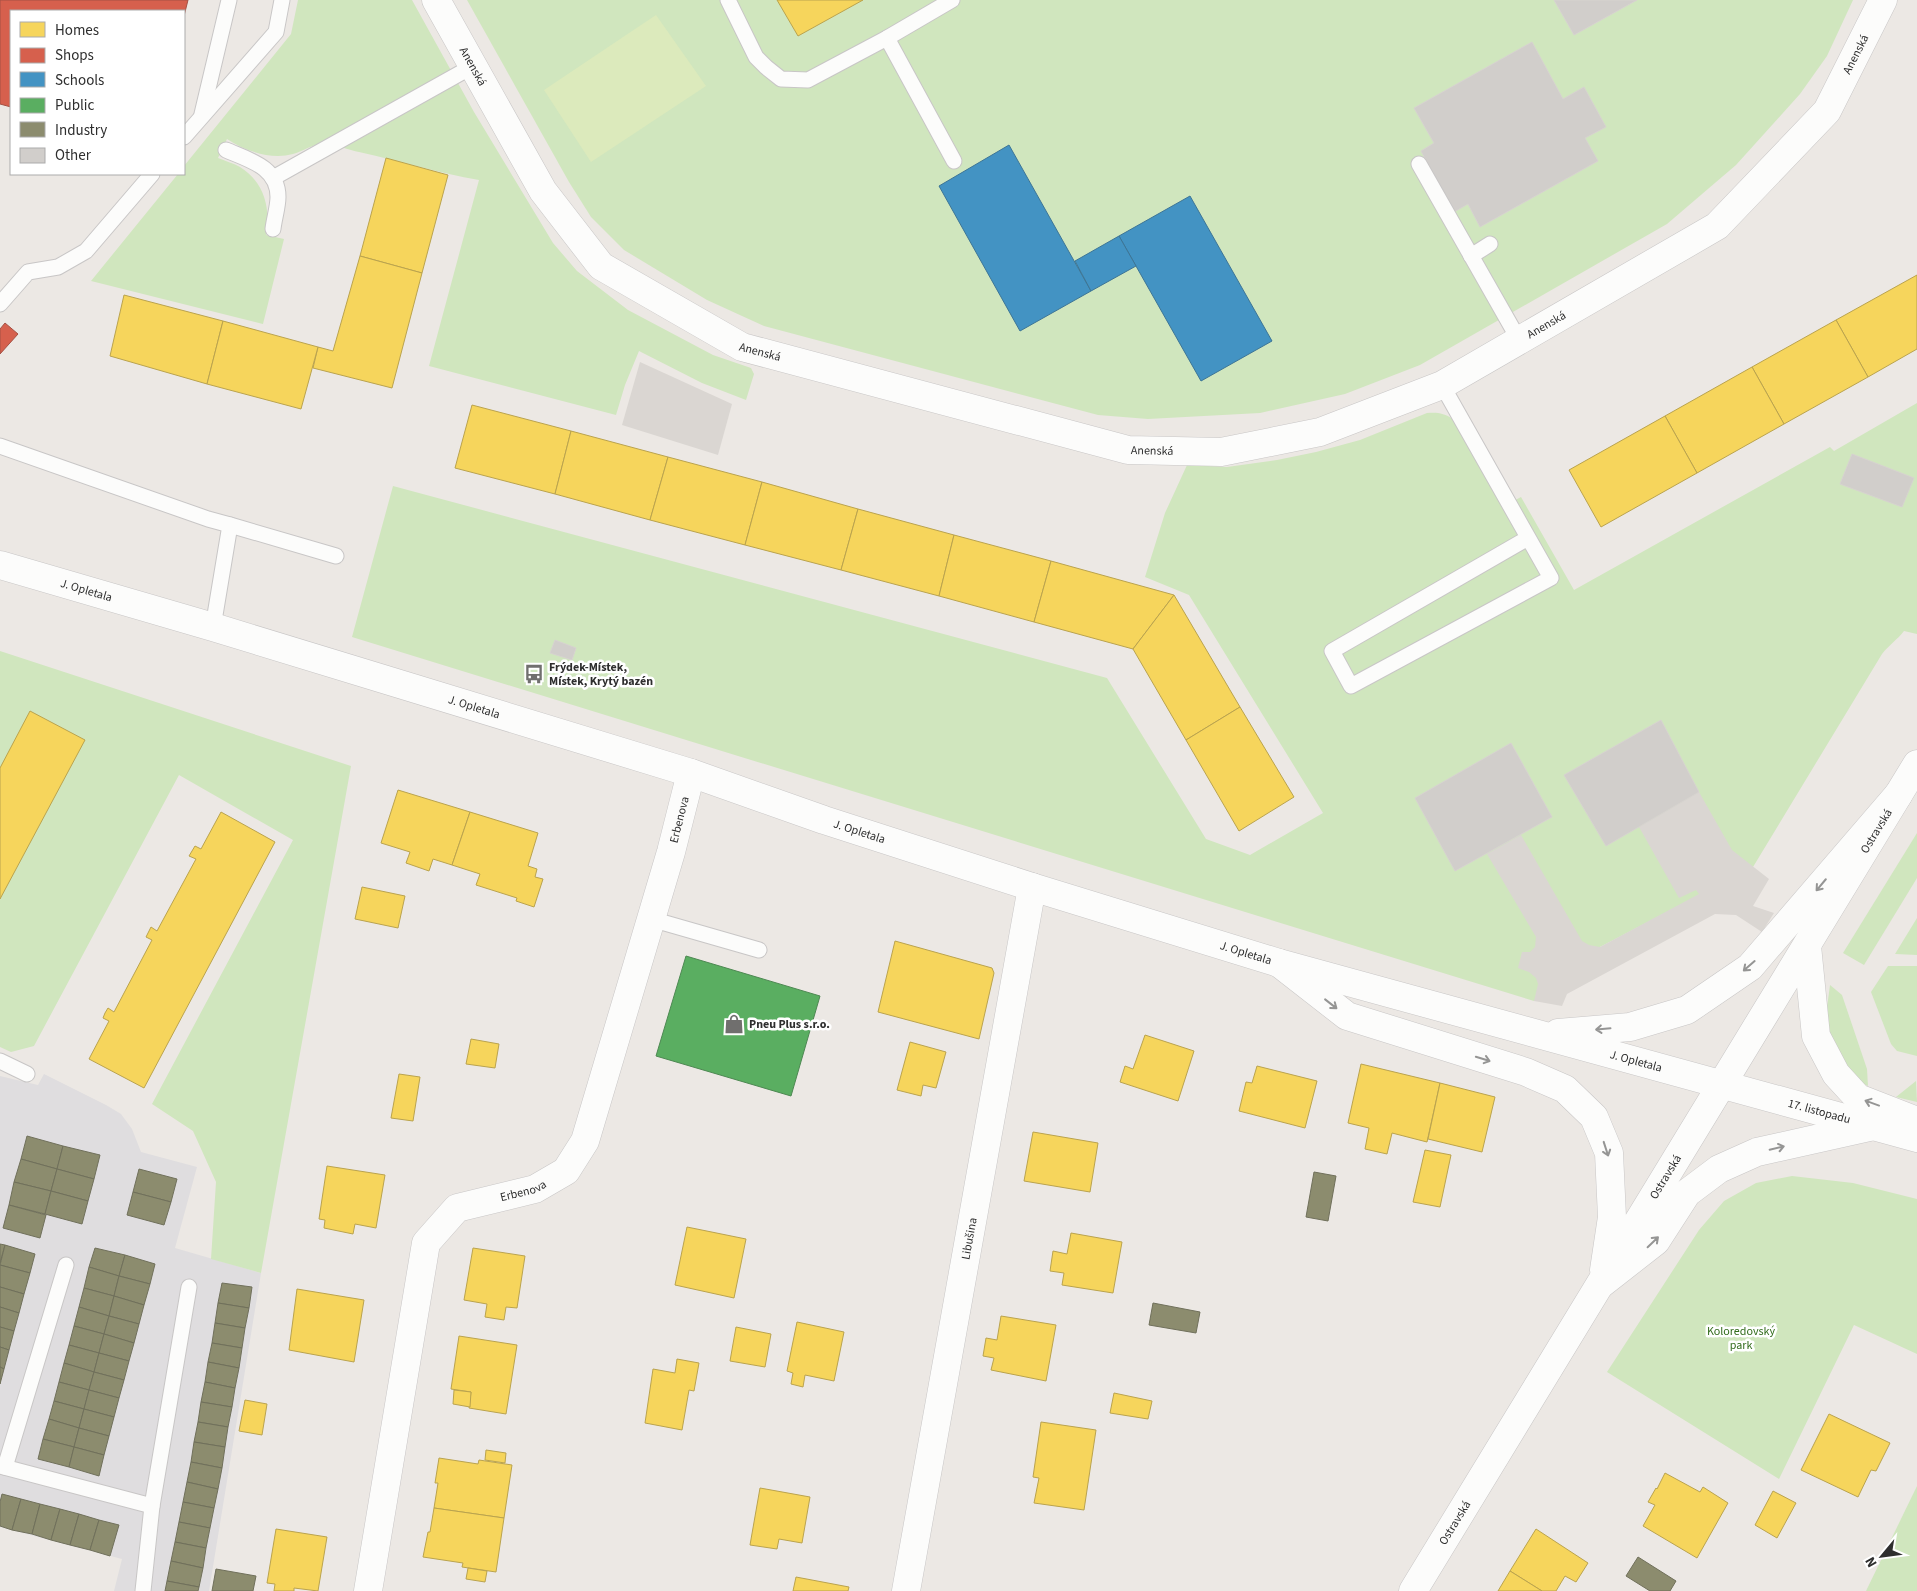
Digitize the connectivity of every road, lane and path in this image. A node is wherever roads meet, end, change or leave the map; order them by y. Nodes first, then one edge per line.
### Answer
1 (229, 0) edge
2 (282, 0) edge
3 (436, 0) edge
4 (728, 0) edge
5 (952, 0) edge
6 (1883, 0) edge
7 (887, 38) junction
8 (473, 66) junction
9 (201, 118) junction
10 (185, 136) edge
11 (226, 150) dead end
12 (954, 161) dead end
13 (1419, 164) dead end
14 (151, 175) edge
15 (273, 178) junction
16 (273, 229) dead end
17 (1490, 244) dead end
18 (1472, 256) junction
19 (0, 304) edge
20 (1519, 340) junction
21 (1442, 385) junction
22 (0, 446) edge
23 (230, 525) junction
24 (1528, 538) junction
25 (336, 556) dead end
26 (0, 565) edge
27 (213, 627) junction
28 (1917, 764) edge
29 (691, 773) junction
30 (1898, 795) junction
31 (1032, 887) junction
32 (651, 918) junction
33 (1807, 946) junction
34 (759, 950) dead end
35 (1279, 963) junction
36 (1539, 1034) junction
37 (0, 1061) edge
38 (27, 1074) dead end
39 (1723, 1084) junction
40 (1917, 1121) edge
41 (1874, 1126) junction
42 (1917, 1138) edge
43 (66, 1265) dead end
44 (1601, 1284) junction
45 (189, 1287) dead end
46 (2, 1467) edge
47 (152, 1506) junction
48 (143, 1591) edge
49 (368, 1591) edge
50 (906, 1591) edge
51 (1413, 1591) edge

1 - 9 lane
2 - 9 lane
3 - 8 street, Anenská
4 - 7 lane
5 - 7 lane
6 - 20 street, Anenská
7 - 12 lane
8 - 15 lane
8 - 21 street, Anenská
9 - 10 lane
11 - 15 lane
13 - 18 lane
14 - 19 lane
15 - 16 lane
17 - 18 lane
18 - 20 lane
20 - 21 street, Anenská
21 - 24 lane
22 - 23 lane
23 - 25 lane
23 - 27 lane
24 - 24 lane
26 - 27 street, J. Opletala
27 - 29 street, J. Opletala
28 - 30 street, Ostravská
29 - 31 street, J. Opletala
29 - 32 street, Erbenova
30 - 33 street, Ostravská
30 -> 36 street
31 - 35 street, J. Opletala
31 - 50 street, Libušina
32 - 34 lane
32 - 49 street, Erbenova
33 - 39 street, Ostravská
40 -> 33 street
35 - 36 street, J. Opletala
35 -> 44 street
36 - 39 street, J. Opletala
37 - 38 lane
39 - 41 street, 17. listopadu
39 - 44 street, Ostravská
41 - 42 street, 17. listopadu
44 -> 41 street
43 - 46 lane
44 - 51 street, Ostravská
45 - 47 lane
46 - 47 lane
47 - 48 lane

